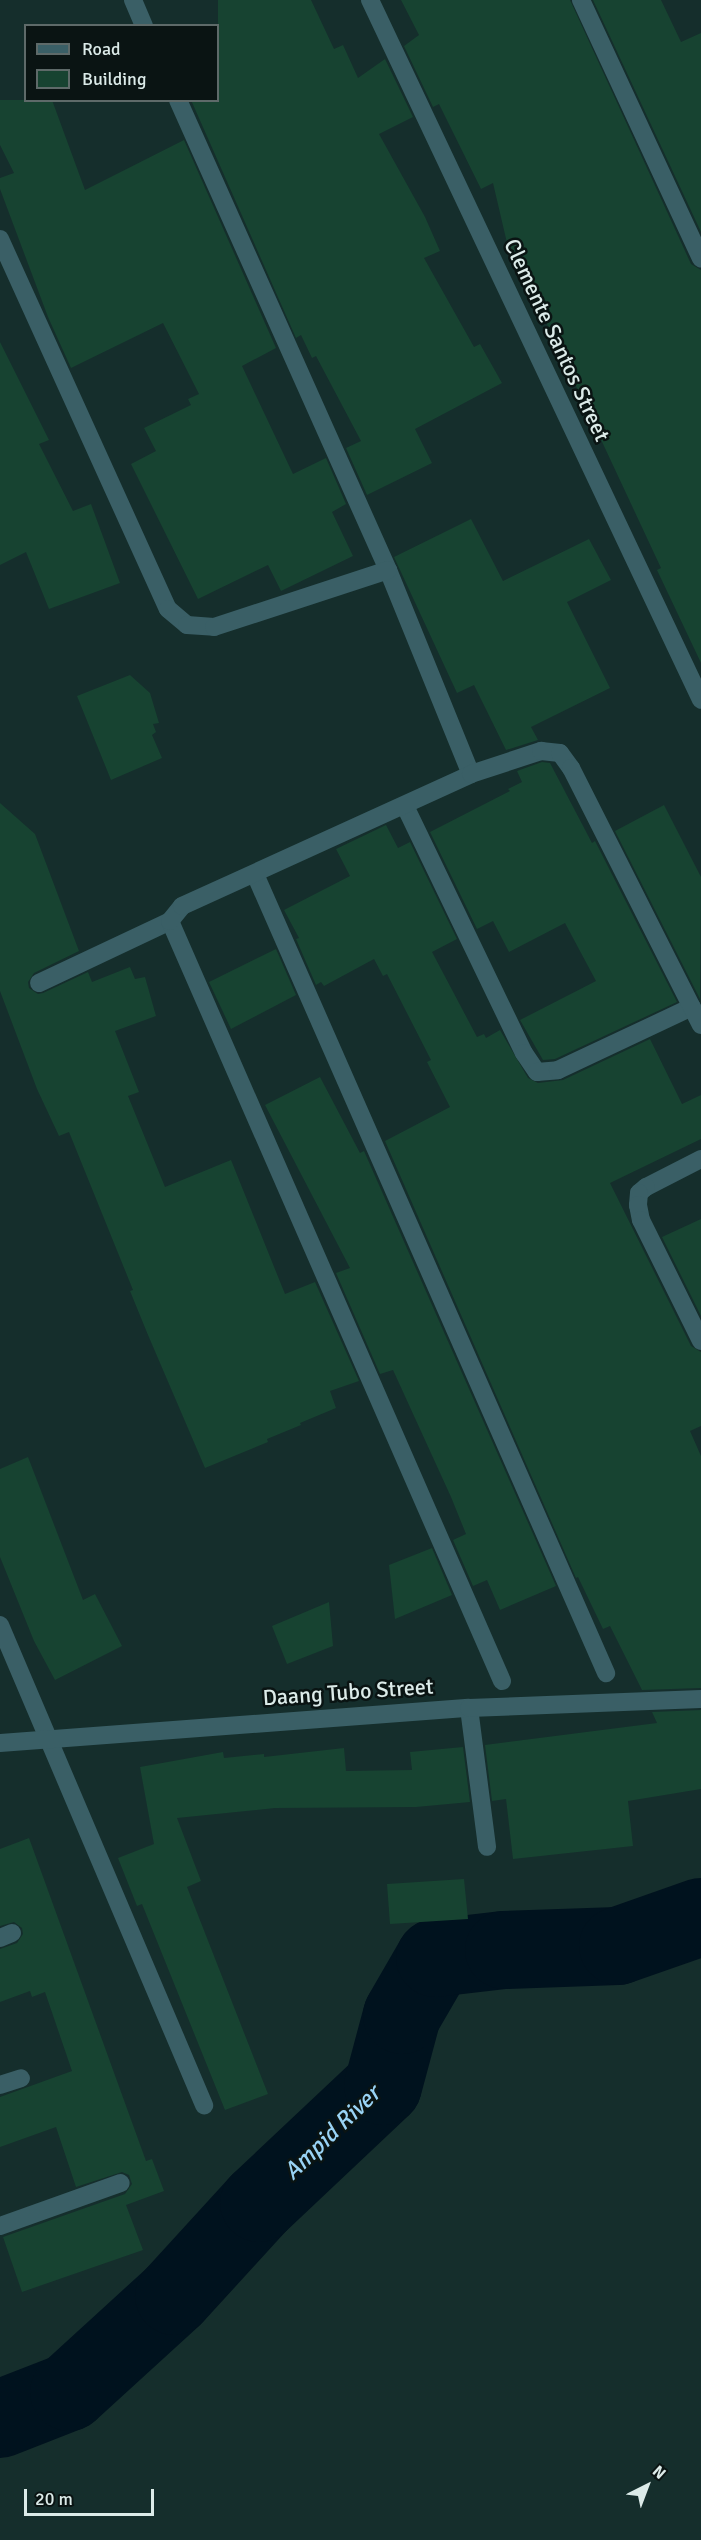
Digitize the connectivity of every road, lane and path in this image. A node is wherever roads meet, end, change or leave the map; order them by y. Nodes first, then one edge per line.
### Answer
1 (133, 0) edge
2 (370, 0) edge
3 (581, 0) edge
4 (143, 24) edge
5 (179, 102) edge
6 (0, 239) edge
7 (701, 259) edge
8 (388, 570) junction
9 (701, 700) edge
10 (471, 774) junction
11 (405, 806) junction
12 (255, 874) junction
13 (170, 921) junction
14 (39, 983) dead end
15 (692, 1007) junction
16 (701, 1025) edge
17 (701, 1159) edge
18 (701, 1341) edge
19 (0, 1625) edge
20 (606, 1673) dead end
21 (502, 1681) dead end
22 (701, 1699) edge
23 (469, 1708) junction
24 (46, 1738) junction
25 (0, 1743) edge
26 (487, 1847) dead end
27 (21, 2078) dead end
28 (0, 2085) edge
29 (204, 2105) dead end
30 (121, 2182) dead end
31 (0, 2226) edge

1 - 4 street
2 - 9 street, Clemente Santos Street
3 - 7 street
5 - 8 street
6 - 8 street
8 - 10 street
10 - 11 street
10 - 15 street
11 - 12 street
11 - 15 street
12 - 13 street
12 - 20 street
13 - 14 street
13 - 21 street
15 - 16 street
17 - 18 street
19 - 24 street
22 - 23 street, Daang Tubo Street
23 - 24 street, Daang Tubo Street
23 - 26 street
24 - 25 street, Daang Tubo Street
24 - 29 street
27 - 28 street
30 - 31 street

